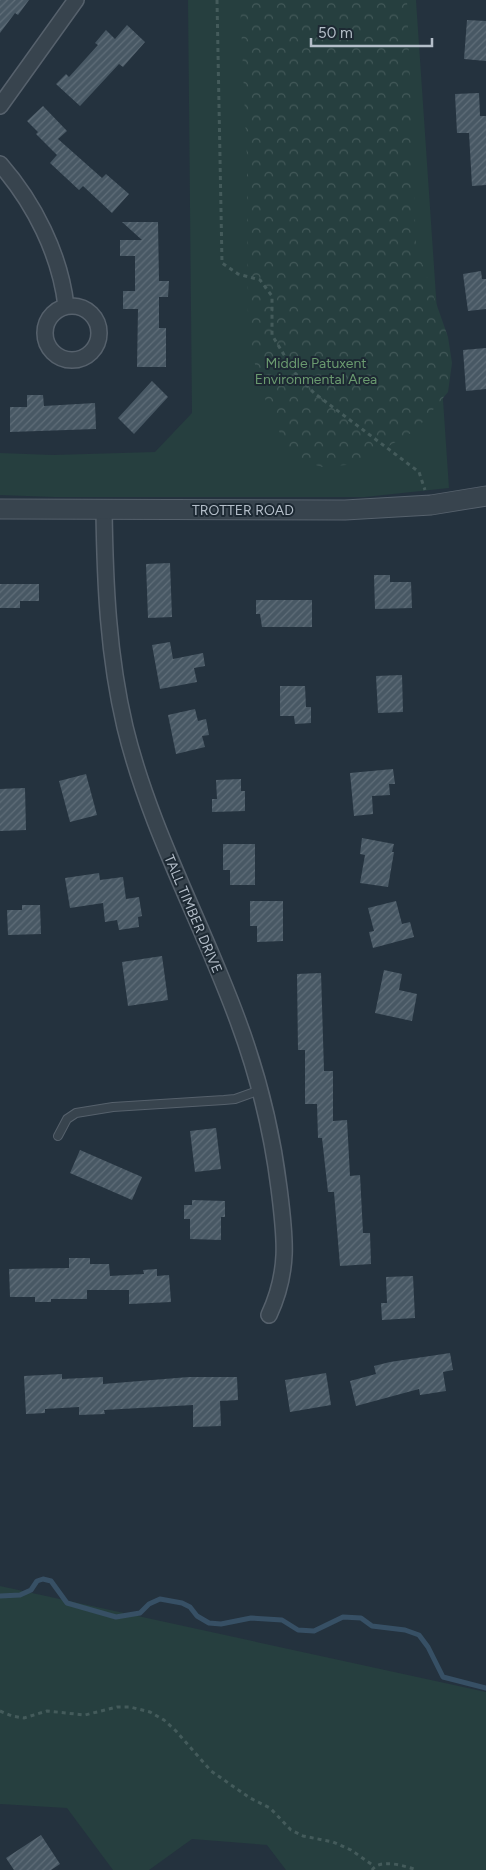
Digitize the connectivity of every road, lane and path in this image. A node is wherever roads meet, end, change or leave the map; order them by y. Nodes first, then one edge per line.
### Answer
1 (76, 0) edge
2 (217, 0) edge
3 (0, 106) edge
4 (0, 164) edge
5 (66, 306) dead end
6 (486, 496) edge
7 (431, 505) junction
8 (0, 509) edge
9 (104, 510) junction
10 (260, 1090) junction
11 (58, 1136) dead end
12 (269, 1316) dead end
13 (0, 1711) edge
14 (373, 1868) edge
15 (417, 1870) edge

1 - 3 street
2 - 7 path
4 - 5 street
6 - 7 street, TROTTER ROAD
7 - 9 street, TROTTER ROAD
8 - 9 street, TROTTER ROAD
9 - 10 street, TALL TIMBER DRIVE
10 - 11 lane
10 - 12 street, TALL TIMBER DRIVE
13 - 14 path
14 - 15 path

